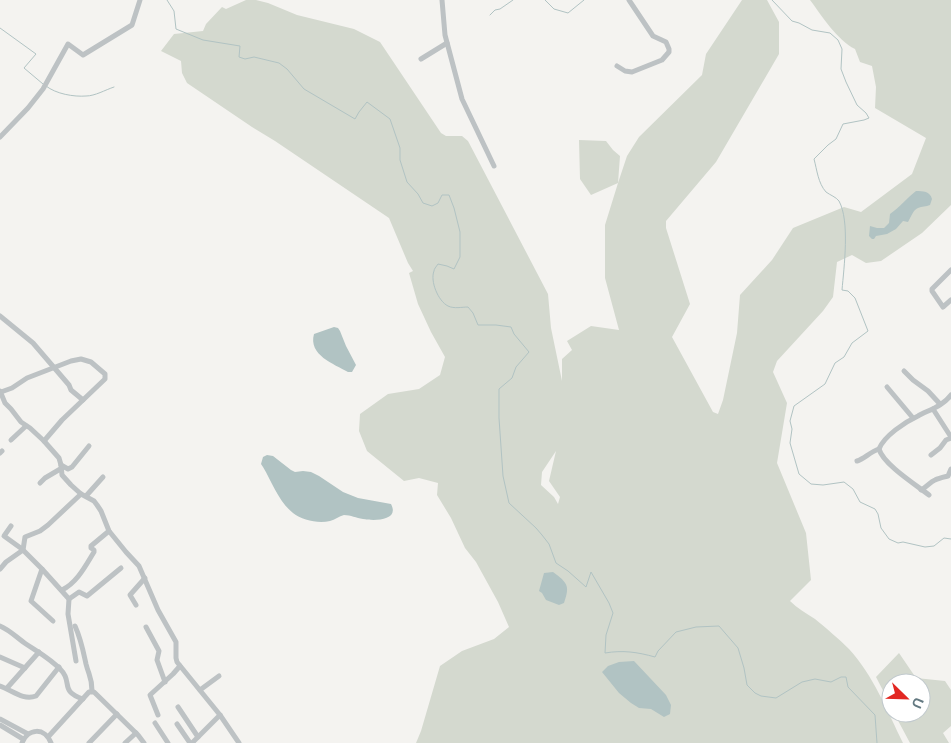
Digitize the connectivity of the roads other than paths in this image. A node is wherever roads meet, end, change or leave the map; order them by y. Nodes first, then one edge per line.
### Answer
1 (140, 0) edge
2 (442, 0) edge
3 (629, 0) edge
4 (447, 43) junction
5 (421, 59) dead end
6 (616, 66) dead end
7 (0, 137) edge
8 (494, 166) dead end
9 (951, 270) edge
10 (951, 300) edge
11 (0, 316) edge
12 (54, 367) junction
13 (904, 371) dead end
14 (887, 387) dead end
15 (0, 391) edge
16 (951, 394) edge
17 (83, 400) junction
18 (5, 403) junction
19 (940, 404) junction
20 (0, 407) edge
21 (933, 409) junction
22 (913, 418) junction
23 (26, 426) junction
24 (951, 437) edge
25 (11, 440) dead end
26 (44, 441) junction
27 (89, 446) dead end
28 (879, 451) junction
29 (931, 455) dead end
30 (857, 461) dead end
31 (62, 467) junction
32 (951, 469) edge
33 (103, 477) dead end
34 (40, 483) dead end
35 (922, 490) junction
36 (83, 495) junction
37 (929, 495) dead end
38 (11, 526) dead end
39 (109, 531) junction
40 (22, 550) junction
41 (42, 568) junction
42 (121, 568) dead end
43 (0, 569) edge
44 (145, 578) junction
45 (62, 590) junction
46 (69, 599) junction
47 (136, 605) dead end
48 (53, 621) dead end
49 (0, 626) edge
50 (76, 626) dead end
51 (146, 627) dead end
52 (39, 652) junction
53 (0, 658) edge
54 (76, 661) dead end
55 (180, 666) junction
56 (25, 668) junction
57 (59, 668) junction
58 (219, 676) dead end
59 (165, 682) junction
60 (0, 686) edge
61 (7, 688) junction
62 (200, 690) junction
63 (92, 691) junction
64 (83, 699) junction
65 (178, 707) dead end
66 (117, 714) junction
67 (158, 715) dead end
68 (220, 715) junction
69 (0, 719) edge
70 (154, 723) dead end
71 (177, 724) dead end
72 (0, 725) edge
73 (136, 733) junction
74 (28, 734) junction
75 (48, 737) junction
76 (198, 737) junction
77 (22, 741) edge
78 (51, 743) edge
79 (89, 743) edge
80 (125, 743) edge
81 (144, 743) edge
82 (168, 743) edge
83 (191, 743) edge
84 (239, 743) edge

1 - 7 street
2 - 4 street
3 - 6 street
4 - 5 street
4 - 8 street
9 - 10 street
11 - 12 street
12 - 15 street
12 - 17 street
12 - 17 street
13 - 19 street
14 - 22 street
15 - 18 street
16 - 19 street
17 - 26 street
18 - 20 street
18 - 23 street
19 - 21 street
21 - 22 street
21 - 24 street
22 - 28 street
23 - 25 street
23 - 26 street
24 - 29 street
26 - 31 street
27 - 31 street
28 - 30 street
28 - 35 street
31 - 34 street
31 - 36 street
32 - 35 street
33 - 36 street
35 - 37 street
36 - 39 street
36 - 40 street
38 - 40 street
39 - 44 street
39 - 45 street
40 - 41 street
40 - 43 street
41 - 45 street
41 - 48 street
42 - 46 street
44 - 47 street
44 - 55 street
45 - 46 street
46 - 54 street
49 - 52 street
50 - 63 street
51 - 59 street
52 - 56 street
52 - 57 street
53 - 56 street
55 - 59 street
55 - 62 street
56 - 61 street
57 - 61 street
57 - 64 street
58 - 62 street
59 - 67 street
60 - 61 street
62 - 68 street
63 - 64 street
63 - 66 street
64 - 75 street
65 - 76 street
66 - 73 street
66 - 79 street
68 - 76 street
68 - 84 street
69 - 74 street
70 - 82 street
71 - 83 street
72 - 77 street
73 - 80 street
73 - 81 street
74 - 75 street
74 - 77 street
75 - 78 street
76 - 83 street

